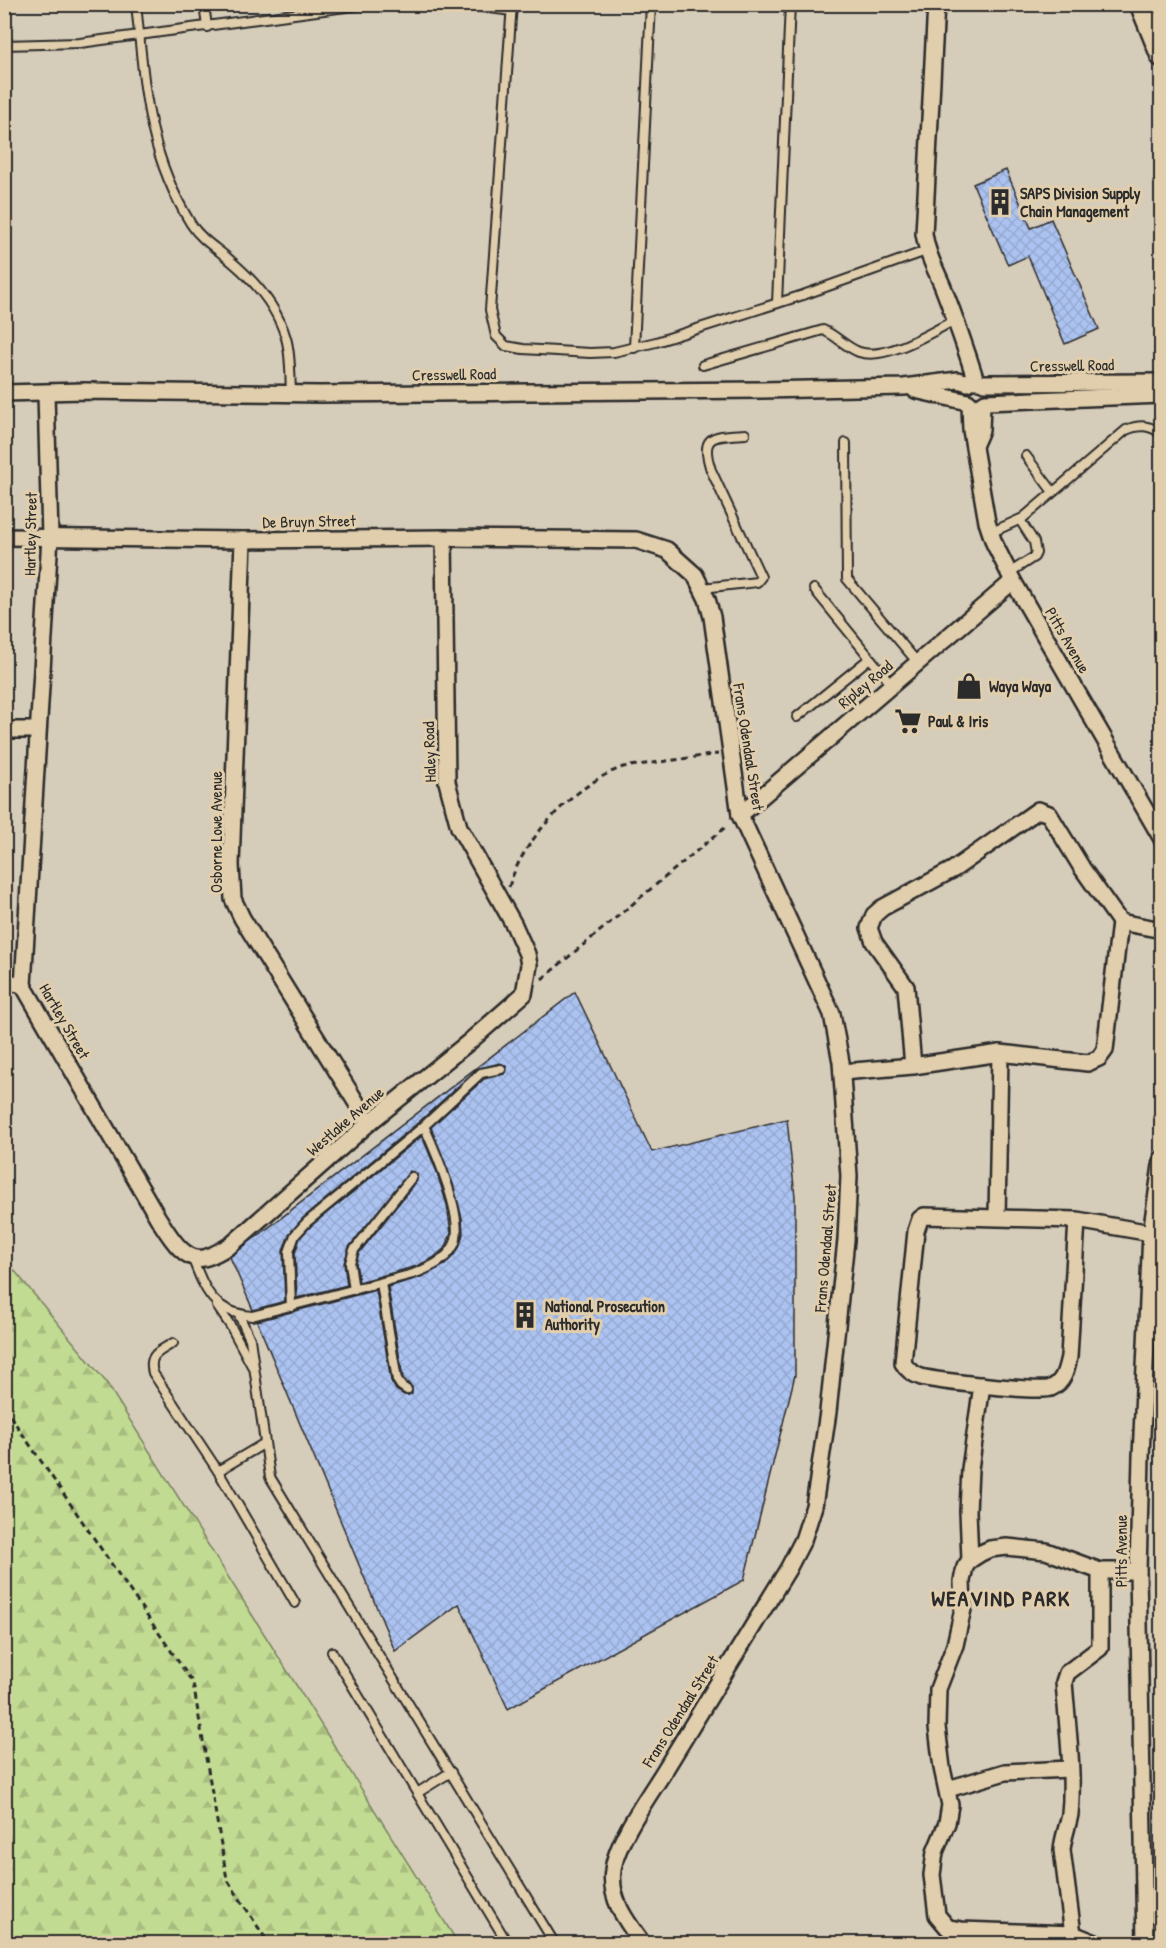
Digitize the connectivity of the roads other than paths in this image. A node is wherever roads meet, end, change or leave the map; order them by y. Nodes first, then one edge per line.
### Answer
1 (136, 4) edge
2 (204, 4) edge
3 (368, 4) edge
4 (459, 4) edge
5 (651, 4) edge
6 (790, 4) edge
7 (936, 4) edge
8 (1141, 4) edge
9 (512, 8) edge
10 (207, 27) junction
11 (139, 36) junction
12 (4, 45) edge
13 (1161, 56) edge
14 (926, 251) junction
15 (777, 303) junction
16 (956, 320) junction
17 (634, 348) junction
18 (703, 365) dead end
19 (976, 382) junction
20 (1161, 382) edge
21 (904, 387) junction
22 (4, 393) edge
23 (291, 393) junction
24 (46, 394) junction
25 (1161, 395) edge
26 (976, 403) junction
27 (744, 434) dead end
28 (1161, 434) edge
29 (846, 443) dead end
30 (1026, 456) dead end
31 (1053, 492) junction
32 (1020, 520) junction
33 (990, 532) junction
34 (4, 537) edge
35 (50, 537) junction
36 (444, 538) junction
37 (613, 539) joint
38 (243, 540) junction
39 (1011, 577) junction
40 (702, 588) junction
41 (814, 588) dead end
42 (870, 658) junction
43 (918, 663) junction
44 (892, 685) junction
45 (797, 717) dead end
46 (4, 730) edge
47 (38, 730) junction
48 (740, 815) junction
49 (1161, 839) edge
50 (1120, 922) junction
51 (1161, 930) edge
52 (4, 981) edge
53 (23, 985) junction
54 (506, 1010) joint
55 (1000, 1053) junction
56 (913, 1066) junction
57 (501, 1069) dead end
58 (842, 1071) junction
59 (369, 1123) junction
60 (423, 1126) junction
61 (1161, 1159) edge
62 (412, 1177) dead end
63 (997, 1217) junction
64 (1077, 1220) junction
65 (1151, 1233) junction
66 (199, 1257) junction
67 (381, 1283) junction
68 (354, 1290) junction
69 (216, 1303) junction
70 (291, 1307) junction
71 (239, 1315) junction
72 (173, 1343) dead end
73 (254, 1370) junction
74 (982, 1385) junction
75 (407, 1390) dead end
76 (265, 1443) junction
77 (218, 1471) junction
78 (970, 1560) junction
79 (1100, 1571) junction
80 (1138, 1571) junction
81 (295, 1603) dead end
82 (332, 1652) dead end
83 (1070, 1769) junction
84 (451, 1772) junction
85 (948, 1789) junction
86 (417, 1793) junction
87 (1073, 1934) junction
88 (508, 1944) edge
89 (555, 1944) edge
90 (643, 1944) edge
91 (1098, 1944) edge
92 (1145, 1944) edge

1 - 11 lane
2 - 10 lane
3 - 10 lane
4 - 9 lane
5 - 17 lane
6 - 15 lane
7 - 14 street
8 - 13 main road
9 - 17 lane
10 - 11 lane
11 - 12 lane
11 - 23 lane
14 - 15 lane
14 - 16 street
15 - 17 lane
16 - 18 lane
16 - 19 street
19 - 20 street, Cresswell Road
19 - 21 street, Cresswell Road
19 - 26 street
19 - 26 street
21 - 23 street, Cresswell Road
21 - 26 street, Cresswell Road
22 - 24 street, Cresswell Road
23 - 24 street, Cresswell Road
24 - 35 street, Hartley Street
25 - 26 street, Cresswell Road
26 - 33 street, Pitts Avenue
27 - 40 lane
28 - 31 lane
29 - 43 lane
30 - 31 lane
31 - 32 lane
32 - 33 lane
32 - 39 lane
33 - 39 street, Pitts Avenue
34 - 35 street, De Bruyn Street
35 - 38 street, De Bruyn Street
35 - 47 street, Hartley Street
36 - 37 street, De Bruyn Street
36 - 38 street, De Bruyn Street
36 - 54 street, Haley Road
37 - 40 street, Frans Odendaal Street
38 - 59 street, Osborne Lowe Avenue
39 - 43 street, Ripley Road
39 - 49 street, Pitts Avenue
40 - 48 street, Frans Odendaal Street
41 - 42 lane
42 - 44 lane
42 - 45 lane
43 - 44 street, Ripley Road
44 - 48 street, Ripley Road
46 - 47 street
47 - 53 street, Hartley Street
48 - 58 street, Frans Odendaal Street
50 - 51 street
50 - 55 street
50 - 56 street
52 - 53 street
53 - 66 street, Hartley Street
54 - 59 street, Westlake Avenue
55 - 56 street
55 - 63 street
56 - 58 street
57 - 60 lane
58 - 90 street, Frans Odendaal Street
59 - 66 street, Westlake Avenue
60 - 67 lane
60 - 70 lane
61 - 65 street, Pitts Avenue
62 - 68 lane
63 - 64 street
63 - 74 street
64 - 65 street
64 - 74 street
65 - 80 street, Pitts Avenue
66 - 69 lane
67 - 68 lane
67 - 75 lane
68 - 70 lane
69 - 71 lane
69 - 73 lane
70 - 71 lane
71 - 73 lane
72 - 77 lane
73 - 76 lane
74 - 78 street
76 - 77 lane
76 - 84 lane
77 - 81 lane
78 - 79 street
78 - 85 street
79 - 80 street
79 - 83 street
80 - 92 street, Pitts Avenue
82 - 86 lane
83 - 85 street
83 - 87 street
84 - 86 lane
84 - 89 lane
85 - 87 street
86 - 88 lane
87 - 91 street

